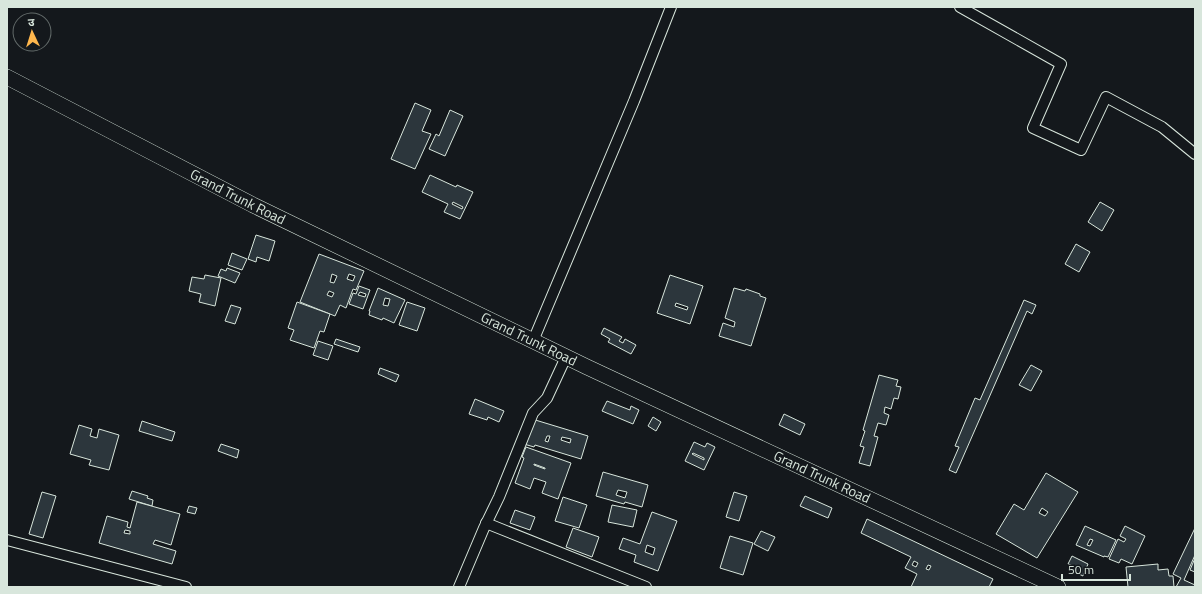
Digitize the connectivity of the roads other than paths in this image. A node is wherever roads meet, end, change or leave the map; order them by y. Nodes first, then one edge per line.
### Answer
1 (671, 7) edge
2 (960, 7) edge
3 (7, 77) edge
4 (1195, 154) edge
5 (533, 341) junction
6 (566, 357) junction
7 (486, 523) junction
8 (7, 540) edge
9 (633, 584) edge
10 (186, 587) edge
11 (459, 587) edge
12 (646, 587) edge
13 (1058, 587) edge

1 - 5 street
2 - 4 street
3 - 5 highway, Grand Trunk Road
5 - 6 highway, Grand Trunk Road
6 - 7 street
6 - 13 highway, Grand Trunk Road
7 - 9 street
7 - 11 street
8 - 10 street
9 - 12 street

